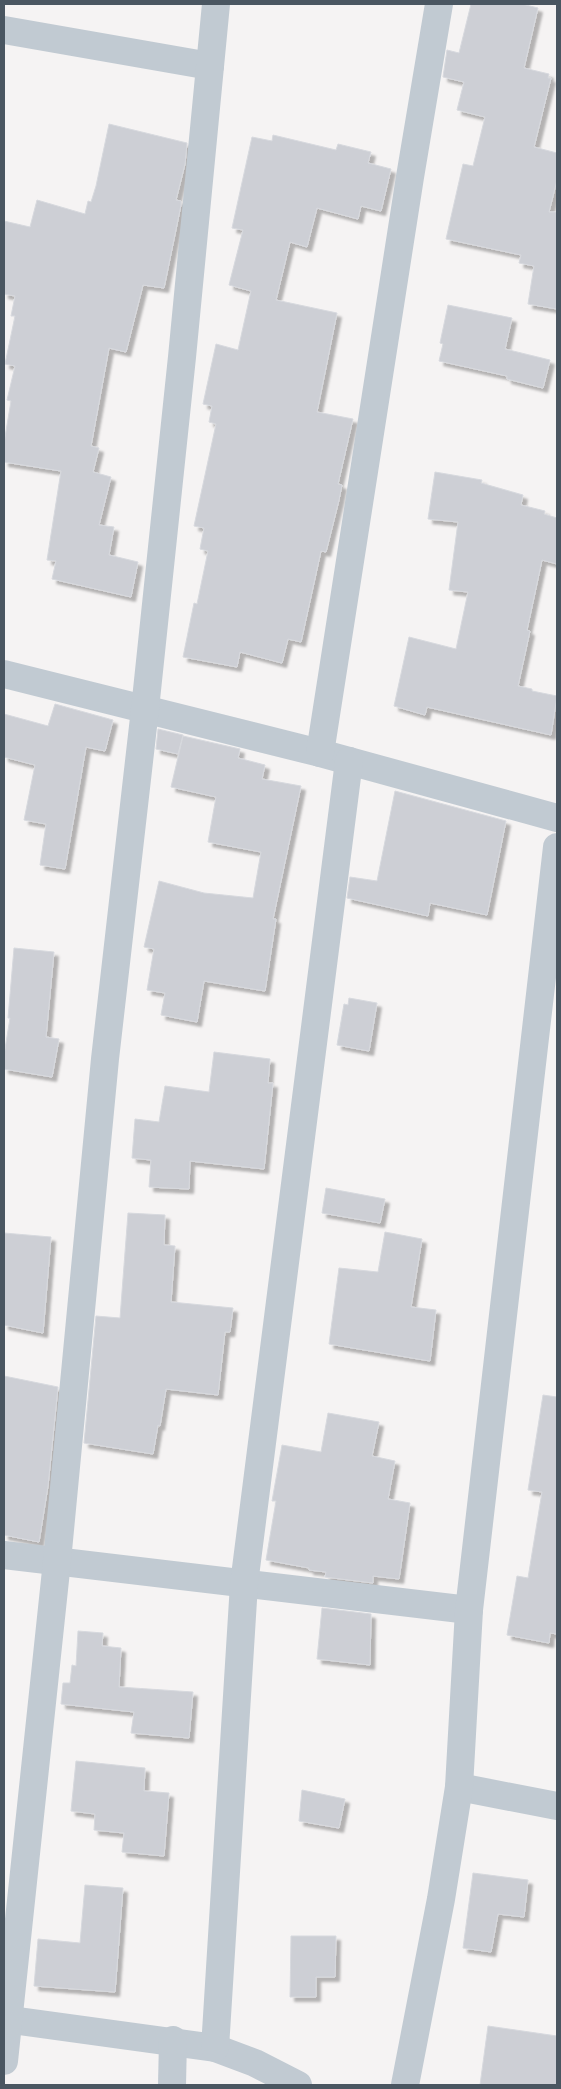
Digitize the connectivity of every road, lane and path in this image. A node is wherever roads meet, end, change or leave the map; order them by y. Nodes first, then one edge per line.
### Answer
1 (216, 4) edge
2 (439, 4) edge
3 (4, 30) edge
4 (210, 66) junction
5 (4, 674) edge
6 (145, 709) junction
7 (320, 753) junction
8 (348, 761) junction
9 (557, 818) edge
10 (557, 847) edge
11 (4, 1555) edge
12 (57, 1561) junction
13 (244, 1584) junction
14 (469, 1610) junction
15 (459, 1787) junction
16 (557, 1806) edge
17 (6, 2019) edge
18 (173, 2040) junction
19 (215, 2048) junction
20 (4, 2061) edge
21 (172, 2085) edge
22 (298, 2085) edge
23 (405, 2085) edge

1 - 4 street
2 - 7 street
3 - 4 street
4 - 6 street
5 - 6 street
6 - 7 street
6 - 12 street
7 - 8 street
8 - 9 street
8 - 13 street
10 - 14 street
11 - 12 street
12 - 13 street
12 - 17 street
13 - 14 street
13 - 19 street
14 - 15 street
15 - 16 street
15 - 23 street
17 - 18 street
17 - 20 street
18 - 19 street
18 - 21 street
19 - 22 street

